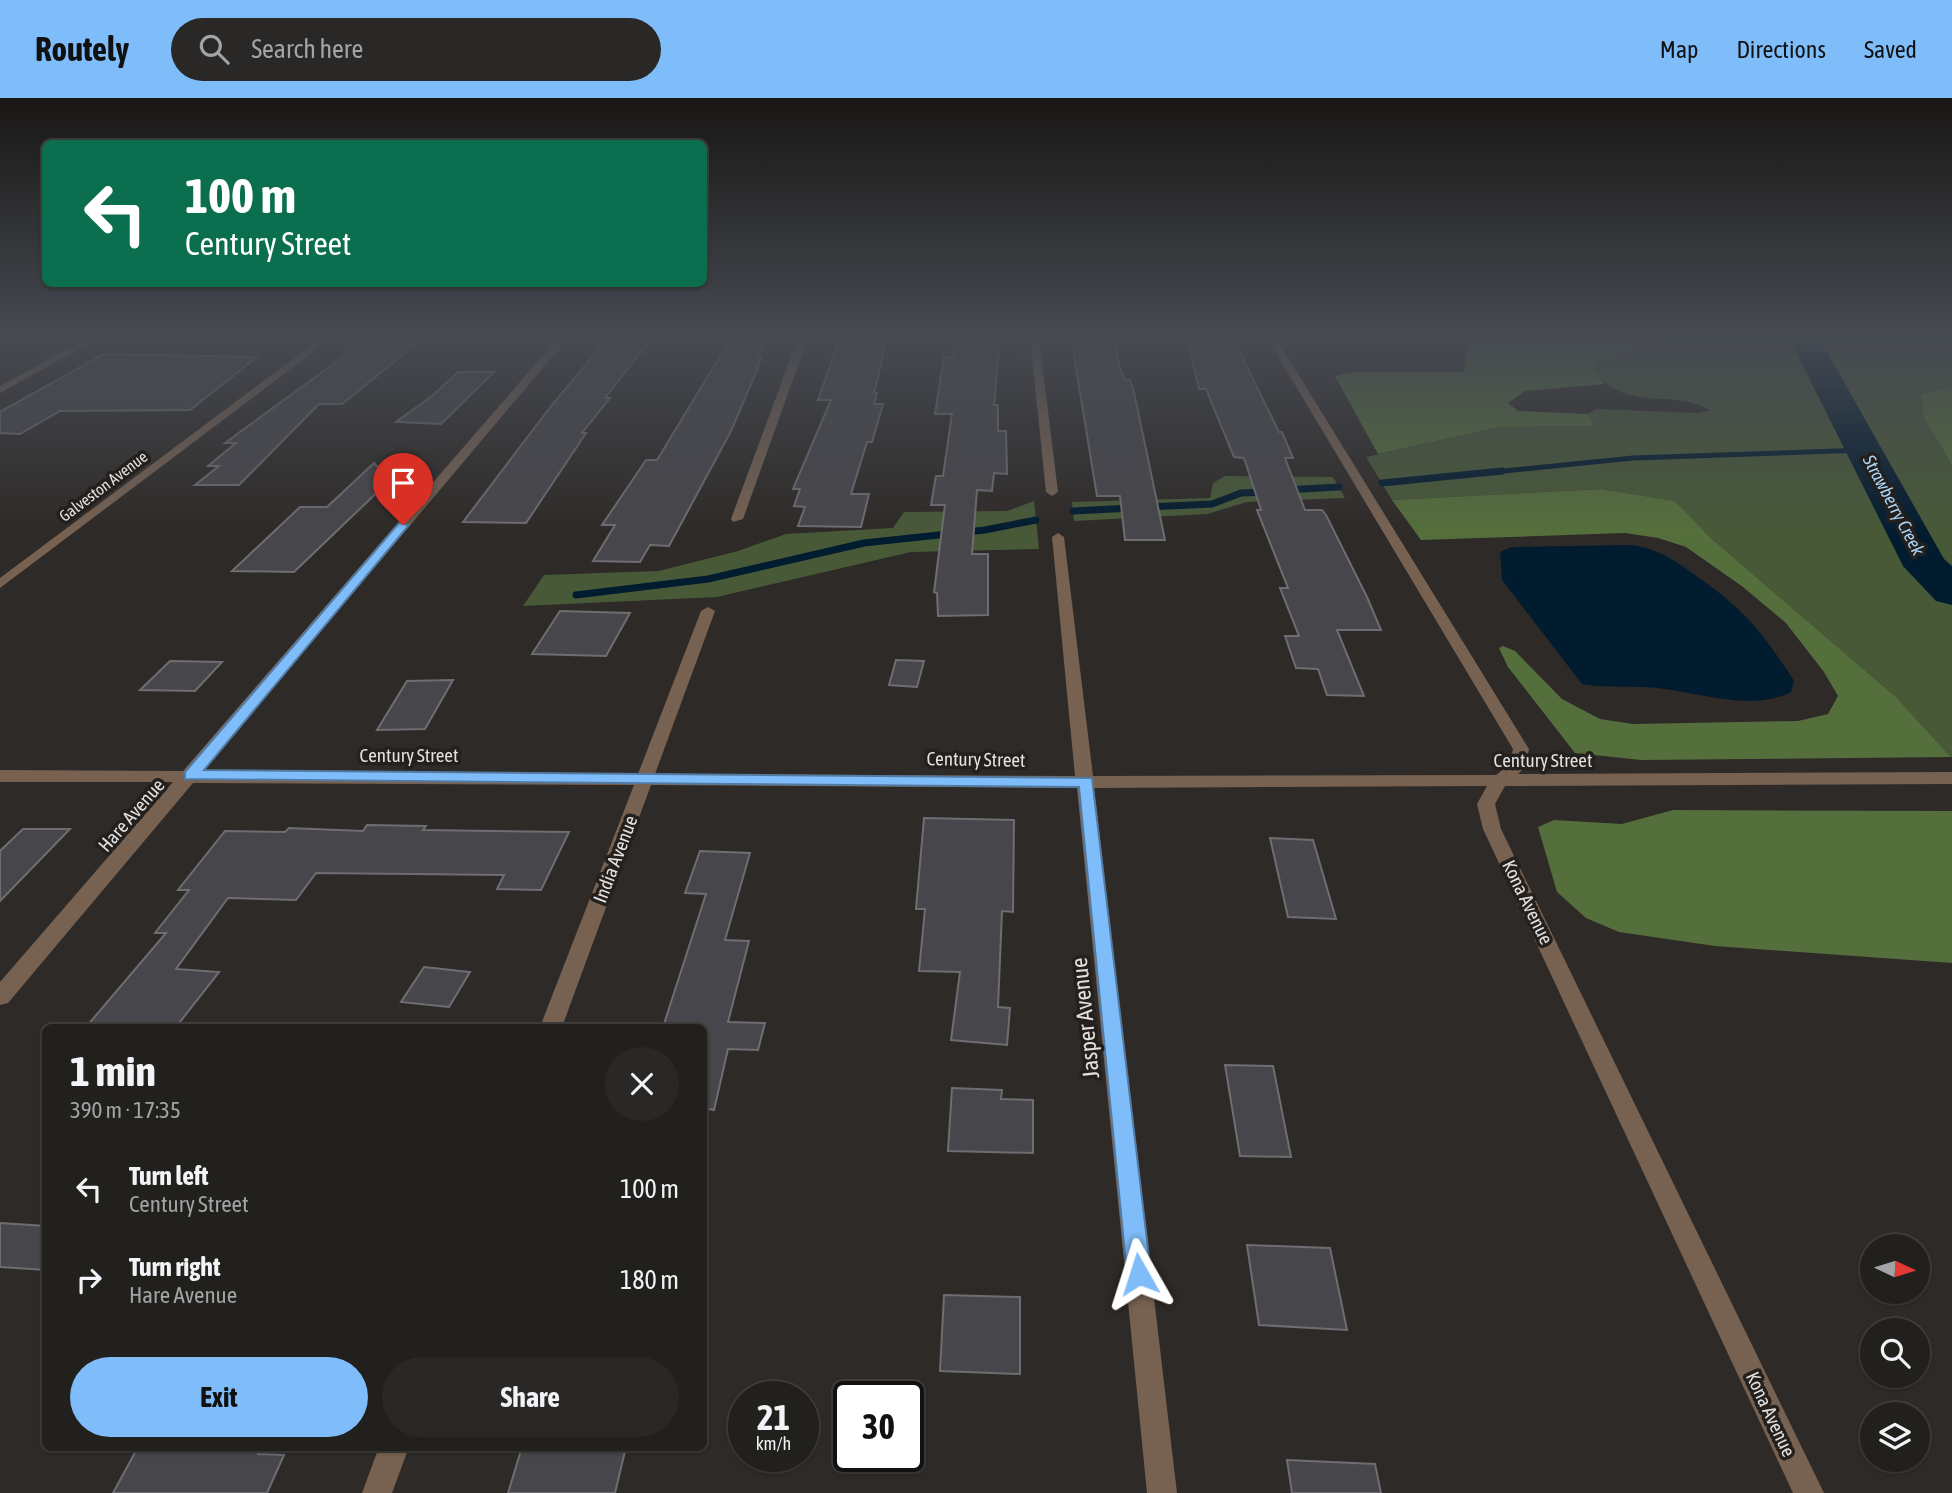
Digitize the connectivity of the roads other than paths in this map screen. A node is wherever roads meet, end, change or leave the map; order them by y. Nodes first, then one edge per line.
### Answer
1 (240, 403) edge
2 (508, 403) edge
3 (779, 403) edge
4 (1042, 403) edge
5 (1311, 403) edge
6 (1052, 492) dead end
7 (737, 519) dead end
8 (1058, 537) dead end
9 (0, 584) edge
10 (708, 611) dead end
11 (191, 775) junction
12 (0, 776) edge
13 (645, 777) junction
14 (1952, 778) edge
15 (1086, 782) junction
16 (1498, 782) junction
17 (0, 997) edge
18 (552, 1024) edge
19 (393, 1451) edge
20 (377, 1493) edge
21 (1162, 1493) edge
22 (1809, 1493) edge

1 - 9 street, Galveston Avenue
2 - 11 street, Hare Avenue
3 - 7 street
4 - 6 street
5 - 16 street, Kona Avenue
8 - 15 street, Jasper Avenue
10 - 13 street, India Avenue
11 - 12 street, Century Street
11 - 13 street, Century Street
11 - 17 street, Hare Avenue
13 - 15 street, Century Street
13 - 18 street, India Avenue
14 - 16 street, Century Street
15 - 16 street, Century Street
15 - 21 street, Jasper Avenue
16 - 22 street, Kona Avenue
19 - 20 street

